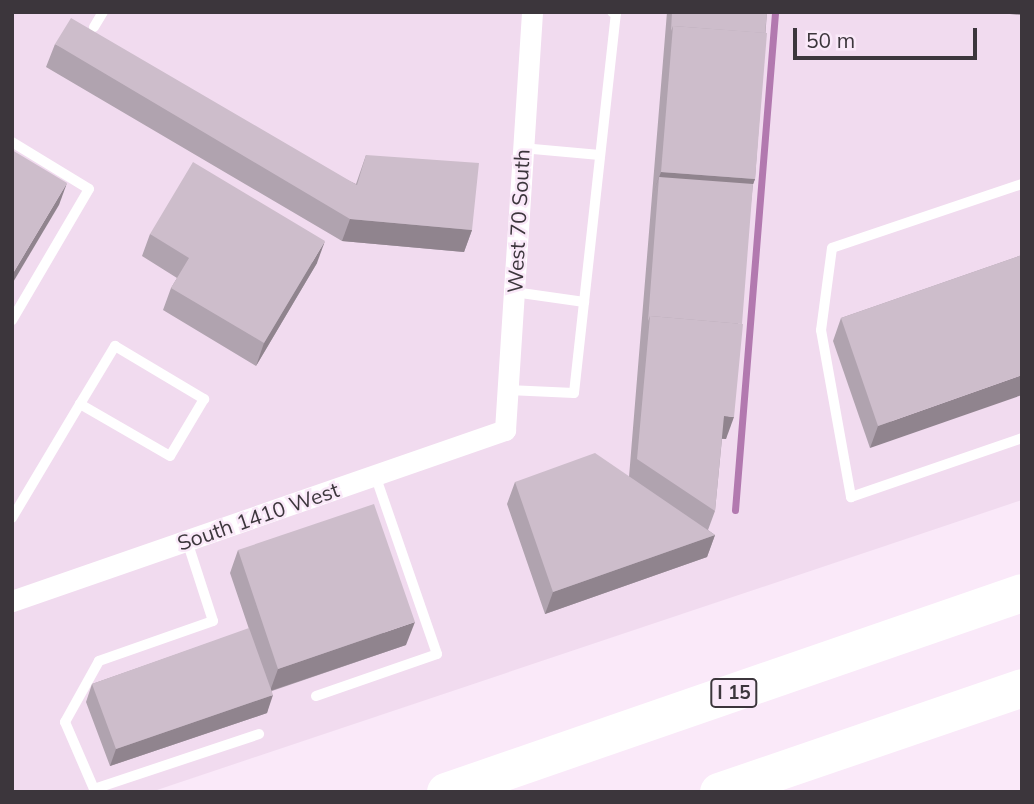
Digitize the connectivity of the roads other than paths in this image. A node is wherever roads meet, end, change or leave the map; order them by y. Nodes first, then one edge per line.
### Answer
1 (103, 12) edge
2 (532, 12) edge
3 (612, 12) edge
4 (94, 27) dead end
5 (12, 142) edge
6 (522, 148) junction
7 (600, 155) junction
8 (1022, 184) edge
9 (514, 292) junction
10 (584, 302) junction
11 (12, 320) edge
12 (508, 390) junction
13 (80, 404) junction
14 (505, 430) joint
15 (1022, 438) edge
16 (375, 475) junction
17 (12, 518) edge
18 (187, 541) junction
19 (1022, 593) edge
20 (12, 601) edge
21 (1022, 688) edge
22 (316, 696) dead end
23 (259, 734) dead end
24 (446, 792) edge
25 (719, 792) edge

1 - 4 lane
2 - 6 street, West 70 South
3 - 7 lane
5 - 11 lane
6 - 7 lane
6 - 9 street, West 70 South
7 - 10 lane
8 - 15 lane
9 - 10 lane
9 - 12 street, West 70 South
10 - 12 lane
12 - 14 street, West 70 South
13 - 13 lane
13 - 17 lane
14 - 16 street, South 1410 West
16 - 18 street, South 1410 West
16 - 22 lane
18 - 20 street, South 1410 West
18 - 23 lane
19 - 24 highway, I 15
21 - 25 highway

